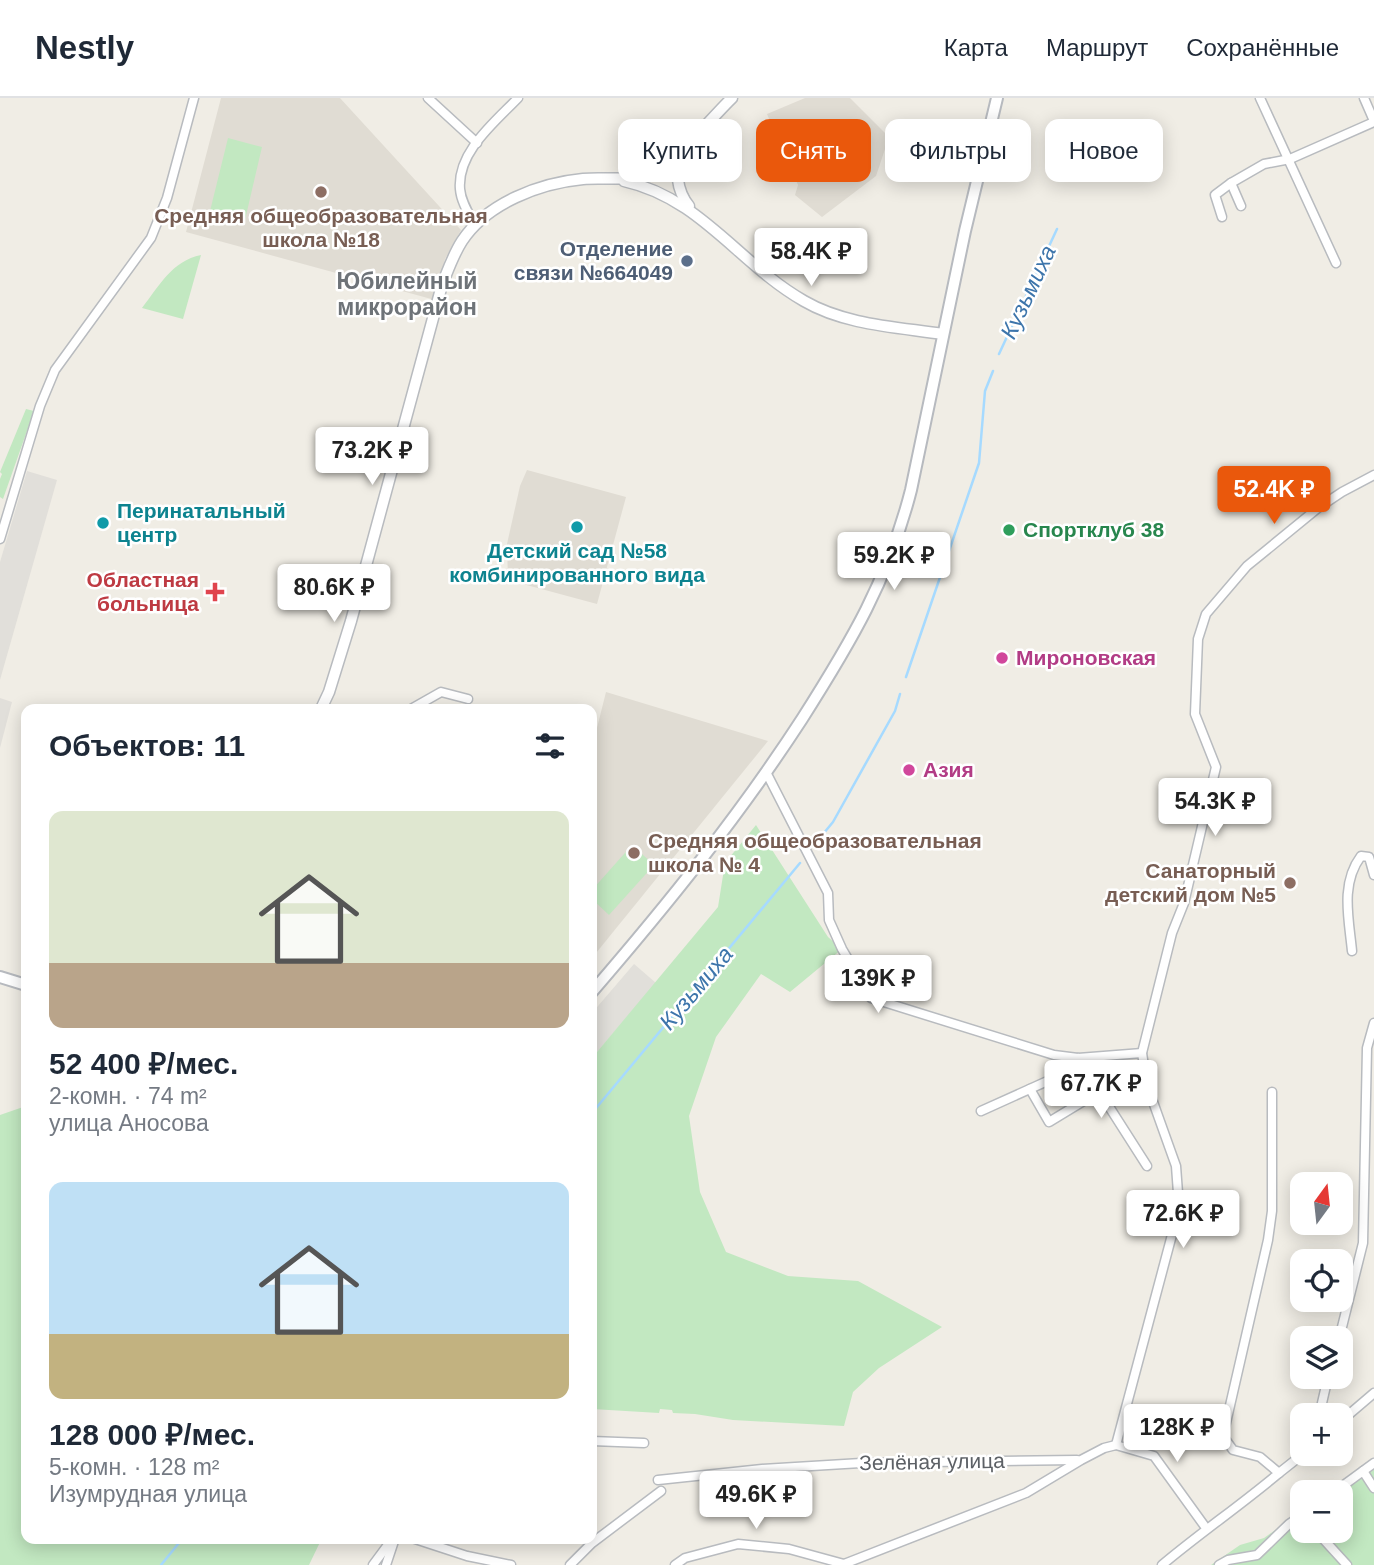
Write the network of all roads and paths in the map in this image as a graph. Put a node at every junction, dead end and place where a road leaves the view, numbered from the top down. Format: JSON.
{"nodes":[{"id":1,"x":194,"y":98,"type":"edge"},
{"id":2,"x":428,"y":98,"type":"edge"},
{"id":3,"x":732,"y":98,"type":"edge"},
{"id":4,"x":997,"y":98,"type":"edge"},
{"id":5,"x":1260,"y":98,"type":"edge"},
{"id":6,"x":1364,"y":98,"type":"edge"},
{"id":7,"x":516,"y":99,"type":"edge"},
{"id":8,"x":712,"y":119,"type":"edge"},
{"id":9,"x":1374,"y":121,"type":"edge"},
{"id":10,"x":477,"y":143,"type":"junction"},
{"id":11,"x":1290,"y":159,"type":"junction"},
{"id":12,"x":616,"y":179,"type":"joint"},
{"id":13,"x":679,"y":182,"type":"edge"},
{"id":14,"x":1231,"y":183,"type":"junction"},
{"id":15,"x":1241,"y":206,"type":"dead end"},
{"id":16,"x":693,"y":212,"type":"junction"},
{"id":17,"x":1222,"y":217,"type":"dead end"},
{"id":18,"x":475,"y":225,"type":"junction"},
{"id":19,"x":1336,"y":263,"type":"dead end"},
{"id":20,"x":943,"y":334,"type":"junction"},
{"id":21,"x":1374,"y":475,"type":"edge"},
{"id":22,"x":0,"y":539,"type":"edge"},
{"id":23,"x":468,"y":699,"type":"dead end"},
{"id":24,"x":323,"y":704,"type":"edge"},
{"id":25,"x":420,"y":704,"type":"edge"},
{"id":26,"x":766,"y":772,"type":"junction"},
{"id":27,"x":1374,"y":875,"type":"edge"},
{"id":28,"x":1352,"y":951,"type":"dead end"},
{"id":29,"x":0,"y":977,"type":"edge"},
{"id":30,"x":21,"y":983,"type":"edge"},
{"id":31,"x":597,"y":986,"type":"edge"},
{"id":32,"x":1374,"y":1023,"type":"edge"},
{"id":33,"x":1142,"y":1053,"type":"junction"},
{"id":34,"x":1081,"y":1062,"type":"junction"},
{"id":35,"x":1030,"y":1089,"type":"junction"},
{"id":36,"x":1100,"y":1091,"type":"junction"},
{"id":37,"x":1272,"y":1092,"type":"dead end"},
{"id":38,"x":981,"y":1111,"type":"dead end"},
{"id":39,"x":1147,"y":1166,"type":"dead end"},
{"id":40,"x":1342,"y":1326,"type":"edge"},
{"id":41,"x":1374,"y":1393,"type":"edge"},
{"id":42,"x":1353,"y":1411,"type":"edge"},
{"id":43,"x":597,"y":1441,"type":"edge"},
{"id":44,"x":644,"y":1443,"type":"dead end"},
{"id":45,"x":1116,"y":1445,"type":"junction"},
{"id":46,"x":1081,"y":1460,"type":"junction"},
{"id":47,"x":1290,"y":1464,"type":"edge"},
{"id":48,"x":1374,"y":1464,"type":"edge"},
{"id":49,"x":1363,"y":1471,"type":"junction"},
{"id":50,"x":1279,"y":1473,"type":"junction"},
{"id":51,"x":658,"y":1480,"type":"dead end"},
{"id":52,"x":1351,"y":1480,"type":"edge"},
{"id":53,"x":1374,"y":1488,"type":"edge"},
{"id":54,"x":662,"y":1491,"type":"dead end"},
{"id":55,"x":1290,"y":1526,"type":"edge"},
{"id":56,"x":1206,"y":1528,"type":"junction"},
{"id":57,"x":597,"y":1539,"type":"edge"},
{"id":58,"x":1327,"y":1543,"type":"edge"},
{"id":59,"x":389,"y":1544,"type":"edge"},
{"id":60,"x":392,"y":1544,"type":"edge"},
{"id":61,"x":430,"y":1544,"type":"edge"},
{"id":62,"x":591,"y":1544,"type":"edge"},
{"id":63,"x":1240,"y":1557,"type":"junction"},
{"id":64,"x":844,"y":1564,"type":"edge"},
{"id":65,"x":373,"y":1565,"type":"edge"},
{"id":66,"x":386,"y":1565,"type":"edge"},
{"id":67,"x":511,"y":1565,"type":"edge"},
{"id":68,"x":569,"y":1565,"type":"edge"},
{"id":69,"x":675,"y":1565,"type":"edge"},
{"id":70,"x":1162,"y":1565,"type":"edge"},
{"id":71,"x":1219,"y":1565,"type":"edge"},
{"id":72,"x":1247,"y":1565,"type":"edge"},
{"id":73,"x":1347,"y":1565,"type":"edge"}],
"edges":[{"from":1,"to":22,"type":"street"},
{"from":2,"to":10,"type":"street"},
{"from":3,"to":8,"type":"street"},
{"from":4,"to":20,"type":"main road"},
{"from":5,"to":11,"type":"street"},
{"from":6,"to":9,"type":"street"},
{"from":7,"to":10,"type":"street"},
{"from":9,"to":11,"type":"street"},
{"from":10,"to":18,"type":"street"},
{"from":11,"to":14,"type":"street"},
{"from":11,"to":19,"type":"street"},
{"from":12,"to":16,"type":"street"},
{"from":12,"to":18,"type":"street"},
{"from":13,"to":16,"type":"street"},
{"from":14,"to":15,"type":"street"},
{"from":14,"to":17,"type":"street"},
{"from":16,"to":20,"type":"street"},
{"from":18,"to":24,"type":"street"},
{"from":20,"to":26,"type":"main road"},
{"from":21,"to":33,"type":"street"},
{"from":23,"to":25,"type":"street"},
{"from":26,"to":31,"type":"main road"},
{"from":26,"to":34,"type":"street"},
{"from":27,"to":28,"type":"street"},
{"from":29,"to":30,"type":"main road"},
{"from":32,"to":40,"type":"street"},
{"from":33,"to":34,"type":"street"},
{"from":33,"to":45,"type":"street"},
{"from":34,"to":35,"type":"street"},
{"from":34,"to":36,"type":"street"},
{"from":35,"to":36,"type":"street"},
{"from":35,"to":38,"type":"street"},
{"from":36,"to":39,"type":"street"},
{"from":37,"to":50,"type":"street"},
{"from":41,"to":42,"type":"street"},
{"from":43,"to":44,"type":"street"},
{"from":45,"to":46,"type":"street"},
{"from":45,"to":56,"type":"street"},
{"from":46,"to":51,"type":"street","name":"Зелёная улица"},
{"from":46,"to":64,"type":"street"},
{"from":47,"to":50,"type":"street"},
{"from":48,"to":49,"type":"street"},
{"from":49,"to":52,"type":"street"},
{"from":49,"to":53,"type":"street"},
{"from":50,"to":56,"type":"street"},
{"from":54,"to":57,"type":"street"},
{"from":55,"to":63,"type":"street"},
{"from":56,"to":70,"type":"street"},
{"from":58,"to":73,"type":"street"},
{"from":59,"to":65,"type":"street"},
{"from":60,"to":66,"type":"street"},
{"from":61,"to":67,"type":"street"},
{"from":62,"to":68,"type":"street"},
{"from":63,"to":71,"type":"street"},
{"from":63,"to":72,"type":"street"},
{"from":64,"to":69,"type":"street"}]}
